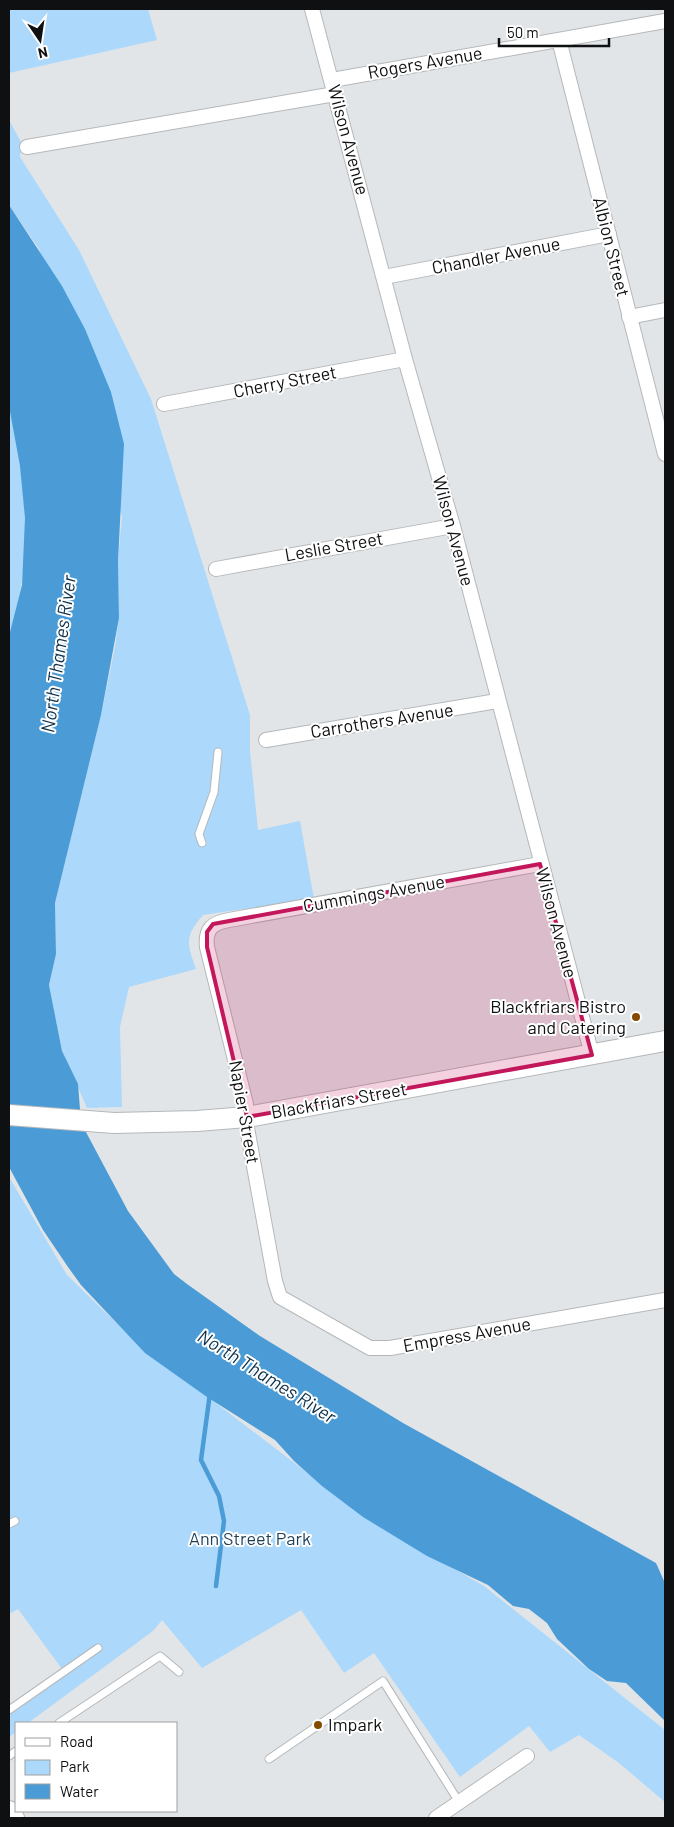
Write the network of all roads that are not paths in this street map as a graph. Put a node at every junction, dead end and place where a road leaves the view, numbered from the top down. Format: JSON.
{"nodes":[{"id":1,"x":312,"y":9,"type":"edge"},
{"id":2,"x":665,"y":21,"type":"edge"},
{"id":3,"x":559,"y":40,"type":"junction"},
{"id":4,"x":332,"y":80,"type":"junction"},
{"id":5,"x":335,"y":94,"type":"junction"},
{"id":6,"x":27,"y":147,"type":"dead end"},
{"id":7,"x":609,"y":234,"type":"junction"},
{"id":8,"x":384,"y":277,"type":"junction"},
{"id":9,"x":665,"y":310,"type":"edge"},
{"id":10,"x":629,"y":317,"type":"junction"},
{"id":11,"x":405,"y":359,"type":"junction"},
{"id":12,"x":164,"y":404,"type":"dead end"},
{"id":13,"x":665,"y":454,"type":"edge"},
{"id":14,"x":452,"y":526,"type":"junction"},
{"id":15,"x":216,"y":569,"type":"dead end"},
{"id":16,"x":497,"y":701,"type":"junction"},
{"id":17,"x":266,"y":740,"type":"dead end"},
{"id":18,"x":218,"y":752,"type":"dead end"},
{"id":19,"x":202,"y":842,"type":"dead end"},
{"id":20,"x":540,"y":864,"type":"junction"},
{"id":21,"x":210,"y":928,"type":"joint"},
{"id":22,"x":665,"y":1041,"type":"edge"},
{"id":23,"x":592,"y":1055,"type":"junction"},
{"id":24,"x":9,"y":1115,"type":"edge"},
{"id":25,"x":247,"y":1117,"type":"junction"},
{"id":26,"x":280,"y":1297,"type":"joint"},
{"id":27,"x":665,"y":1300,"type":"edge"},
{"id":28,"x":98,"y":1648,"type":"dead end"},
{"id":29,"x":179,"y":1672,"type":"dead end"},
{"id":30,"x":9,"y":1710,"type":"edge"},
{"id":31,"x":61,"y":1722,"type":"edge"},
{"id":32,"x":527,"y":1756,"type":"dead end"},
{"id":33,"x":269,"y":1759,"type":"dead end"},
{"id":34,"x":459,"y":1802,"type":"junction"},
{"id":35,"x":9,"y":1811,"type":"edge"},
{"id":36,"x":14,"y":1818,"type":"edge"},
{"id":37,"x":436,"y":1818,"type":"edge"}],
"edges":[{"from":1,"to":4,"type":"street","name":"Wilson Avenue"},
{"from":2,"to":3,"type":"street","name":"Rogers Avenue"},
{"from":3,"to":4,"type":"street","name":"Rogers Avenue"},
{"from":3,"to":7,"type":"street","name":"Albion Street"},
{"from":4,"to":5,"type":"street","name":"Wilson Avenue"},
{"from":5,"to":6,"type":"street"},
{"from":5,"to":8,"type":"street","name":"Wilson Avenue"},
{"from":7,"to":8,"type":"street","name":"Chandler Avenue"},
{"from":7,"to":10,"type":"street","name":"Albion Street"},
{"from":8,"to":11,"type":"street","name":"Wilson Avenue"},
{"from":9,"to":10,"type":"street"},
{"from":10,"to":13,"type":"street","name":"Albion Street"},
{"from":11,"to":12,"type":"street","name":"Cherry Street"},
{"from":11,"to":14,"type":"street","name":"Wilson Avenue"},
{"from":14,"to":15,"type":"street","name":"Leslie Street"},
{"from":14,"to":16,"type":"street","name":"Wilson Avenue"},
{"from":16,"to":17,"type":"street","name":"Carrothers Avenue"},
{"from":16,"to":20,"type":"street","name":"Wilson Avenue"},
{"from":18,"to":19,"type":"lane"},
{"from":20,"to":21,"type":"street","name":"Cummings Avenue"},
{"from":20,"to":23,"type":"street","name":"Wilson Avenue"},
{"from":21,"to":25,"type":"street","name":"Napier Street"},
{"from":22,"to":23,"type":"street","name":"Blackfriars Street"},
{"from":23,"to":25,"type":"street","name":"Blackfriars Street"},
{"from":24,"to":25,"type":"street","name":"Blackfriars Street"},
{"from":25,"to":26,"type":"street","name":"Napier Street"},
{"from":26,"to":27,"type":"street","name":"Empress Avenue"},
{"from":28,"to":30,"type":"lane"},
{"from":29,"to":31,"type":"lane"},
{"from":32,"to":34,"type":"street"},
{"from":33,"to":34,"type":"lane"},
{"from":34,"to":37,"type":"street"},
{"from":35,"to":36,"type":"street"}]}
